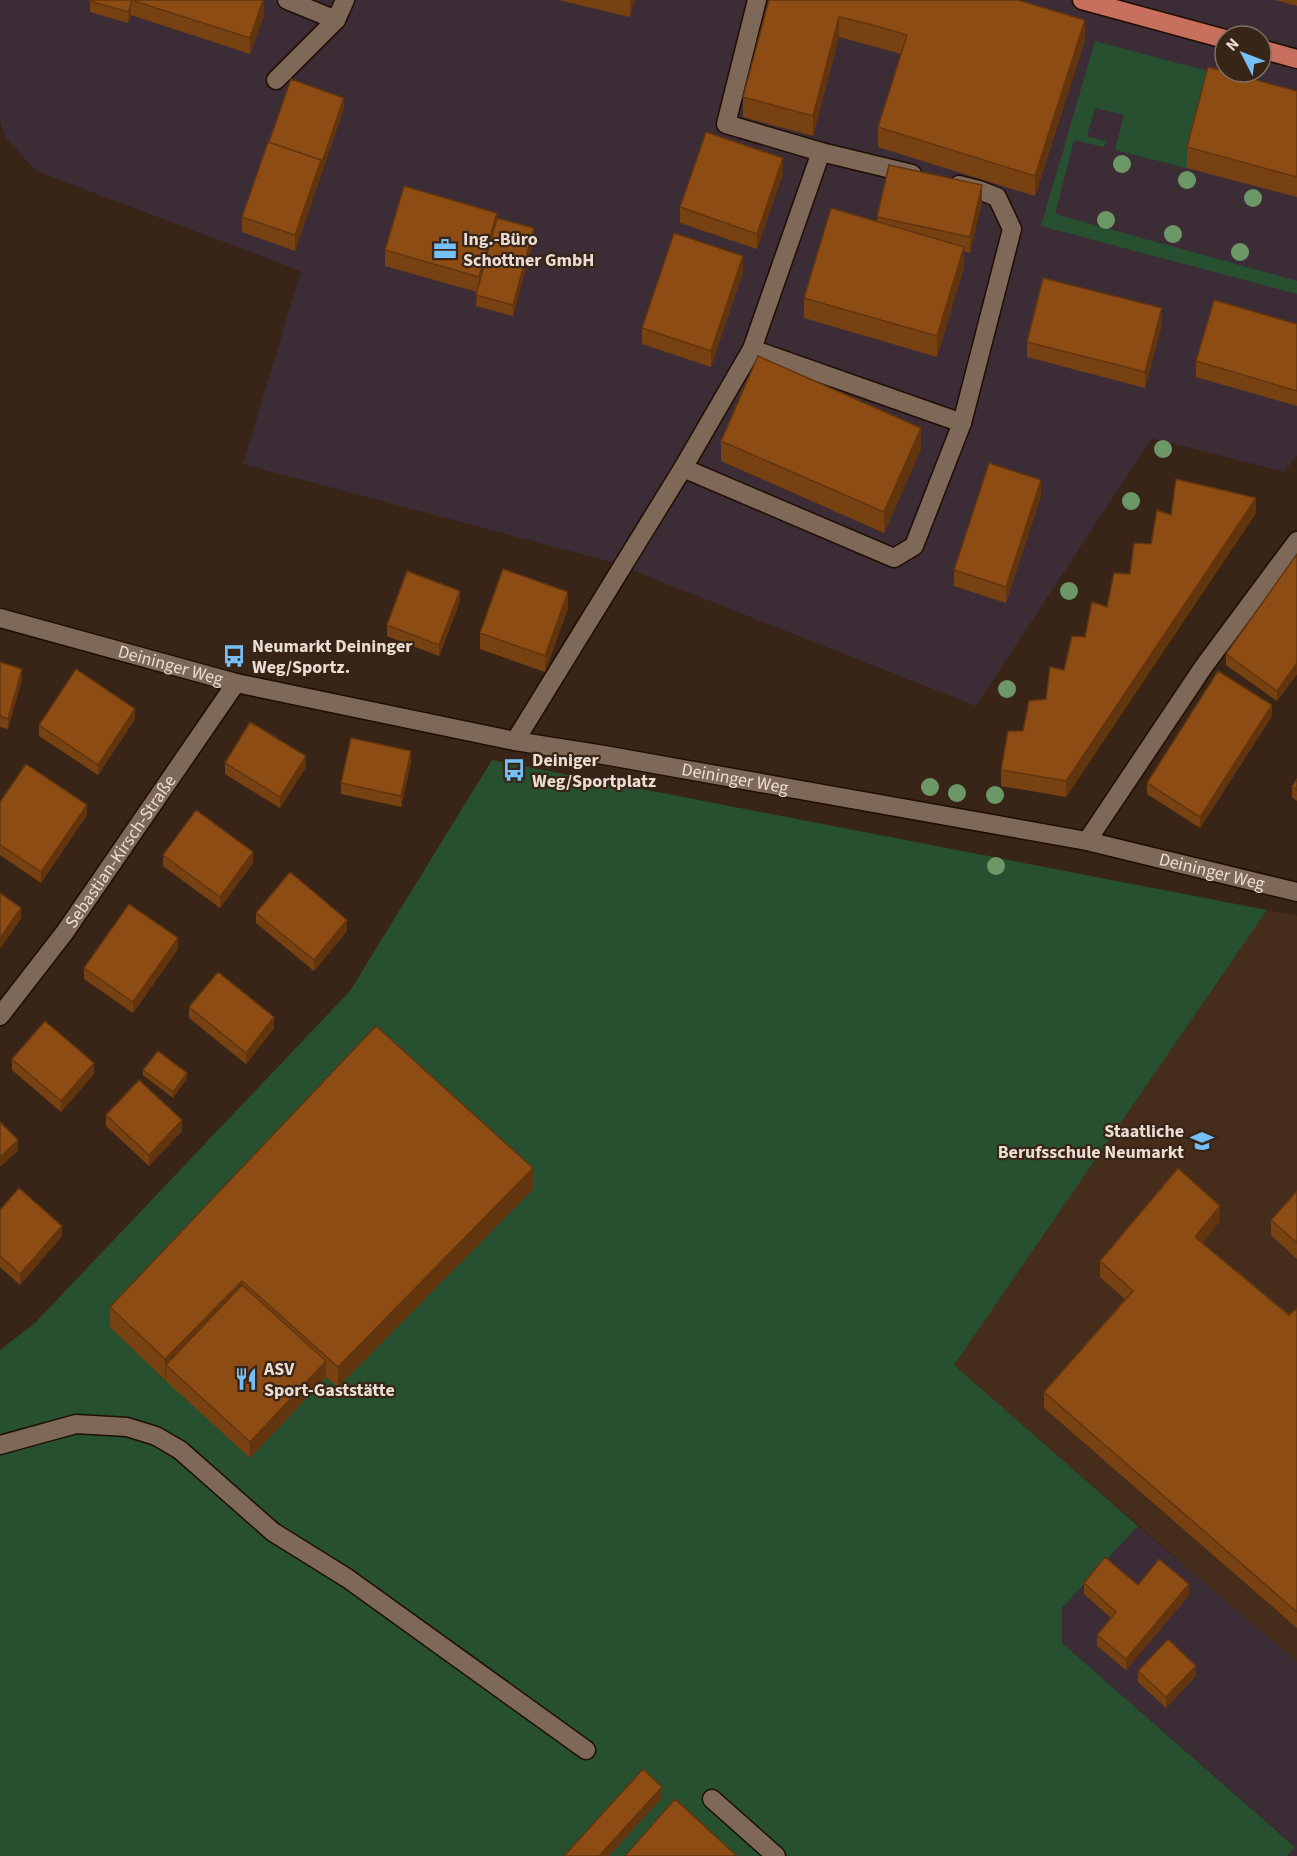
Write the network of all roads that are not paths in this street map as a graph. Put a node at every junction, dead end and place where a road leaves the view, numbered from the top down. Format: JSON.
{"nodes":[{"id":1,"x":287,"y":0,"type":"edge"},
{"id":2,"x":345,"y":0,"type":"edge"},
{"id":3,"x":757,"y":0,"type":"edge"},
{"id":4,"x":1083,"y":0,"type":"edge"},
{"id":5,"x":336,"y":20,"type":"junction"},
{"id":6,"x":1213,"y":36,"type":"edge"},
{"id":7,"x":1273,"y":52,"type":"edge"},
{"id":8,"x":1297,"y":59,"type":"edge"},
{"id":9,"x":276,"y":80,"type":"dead end"},
{"id":10,"x":821,"y":152,"type":"junction"},
{"id":11,"x":752,"y":349,"type":"junction"},
{"id":12,"x":962,"y":423,"type":"junction"},
{"id":13,"x":683,"y":468,"type":"junction"},
{"id":14,"x":1297,"y":541,"type":"edge"},
{"id":15,"x":0,"y":618,"type":"edge"},
{"id":16,"x":236,"y":683,"type":"junction"},
{"id":17,"x":515,"y":741,"type":"junction"},
{"id":18,"x":1087,"y":841,"type":"junction"},
{"id":19,"x":1297,"y":892,"type":"edge"},
{"id":20,"x":0,"y":1016,"type":"edge"},
{"id":21,"x":0,"y":1445,"type":"edge"},
{"id":22,"x":586,"y":1750,"type":"dead end"},
{"id":23,"x":712,"y":1799,"type":"dead end"},
{"id":24,"x":776,"y":1856,"type":"edge"}],
"edges":[{"from":1,"to":5,"type":"street"},
{"from":2,"to":5,"type":"street"},
{"from":3,"to":10,"type":"street"},
{"from":4,"to":6,"type":"main road"},
{"from":5,"to":9,"type":"street"},
{"from":7,"to":8,"type":"main road"},
{"from":10,"to":11,"type":"street"},
{"from":10,"to":12,"type":"street"},
{"from":11,"to":12,"type":"street"},
{"from":11,"to":13,"type":"street"},
{"from":12,"to":13,"type":"street"},
{"from":13,"to":17,"type":"street"},
{"from":14,"to":18,"type":"street"},
{"from":15,"to":16,"type":"street","name":"Deininger Weg"},
{"from":16,"to":17,"type":"street","name":"Deininger Weg"},
{"from":16,"to":20,"type":"street","name":"Sebastian-Kirsch-Straße"},
{"from":17,"to":18,"type":"street","name":"Deininger Weg"},
{"from":18,"to":19,"type":"street","name":"Deininger Weg"},
{"from":21,"to":22,"type":"street"},
{"from":23,"to":24,"type":"street"}]}
